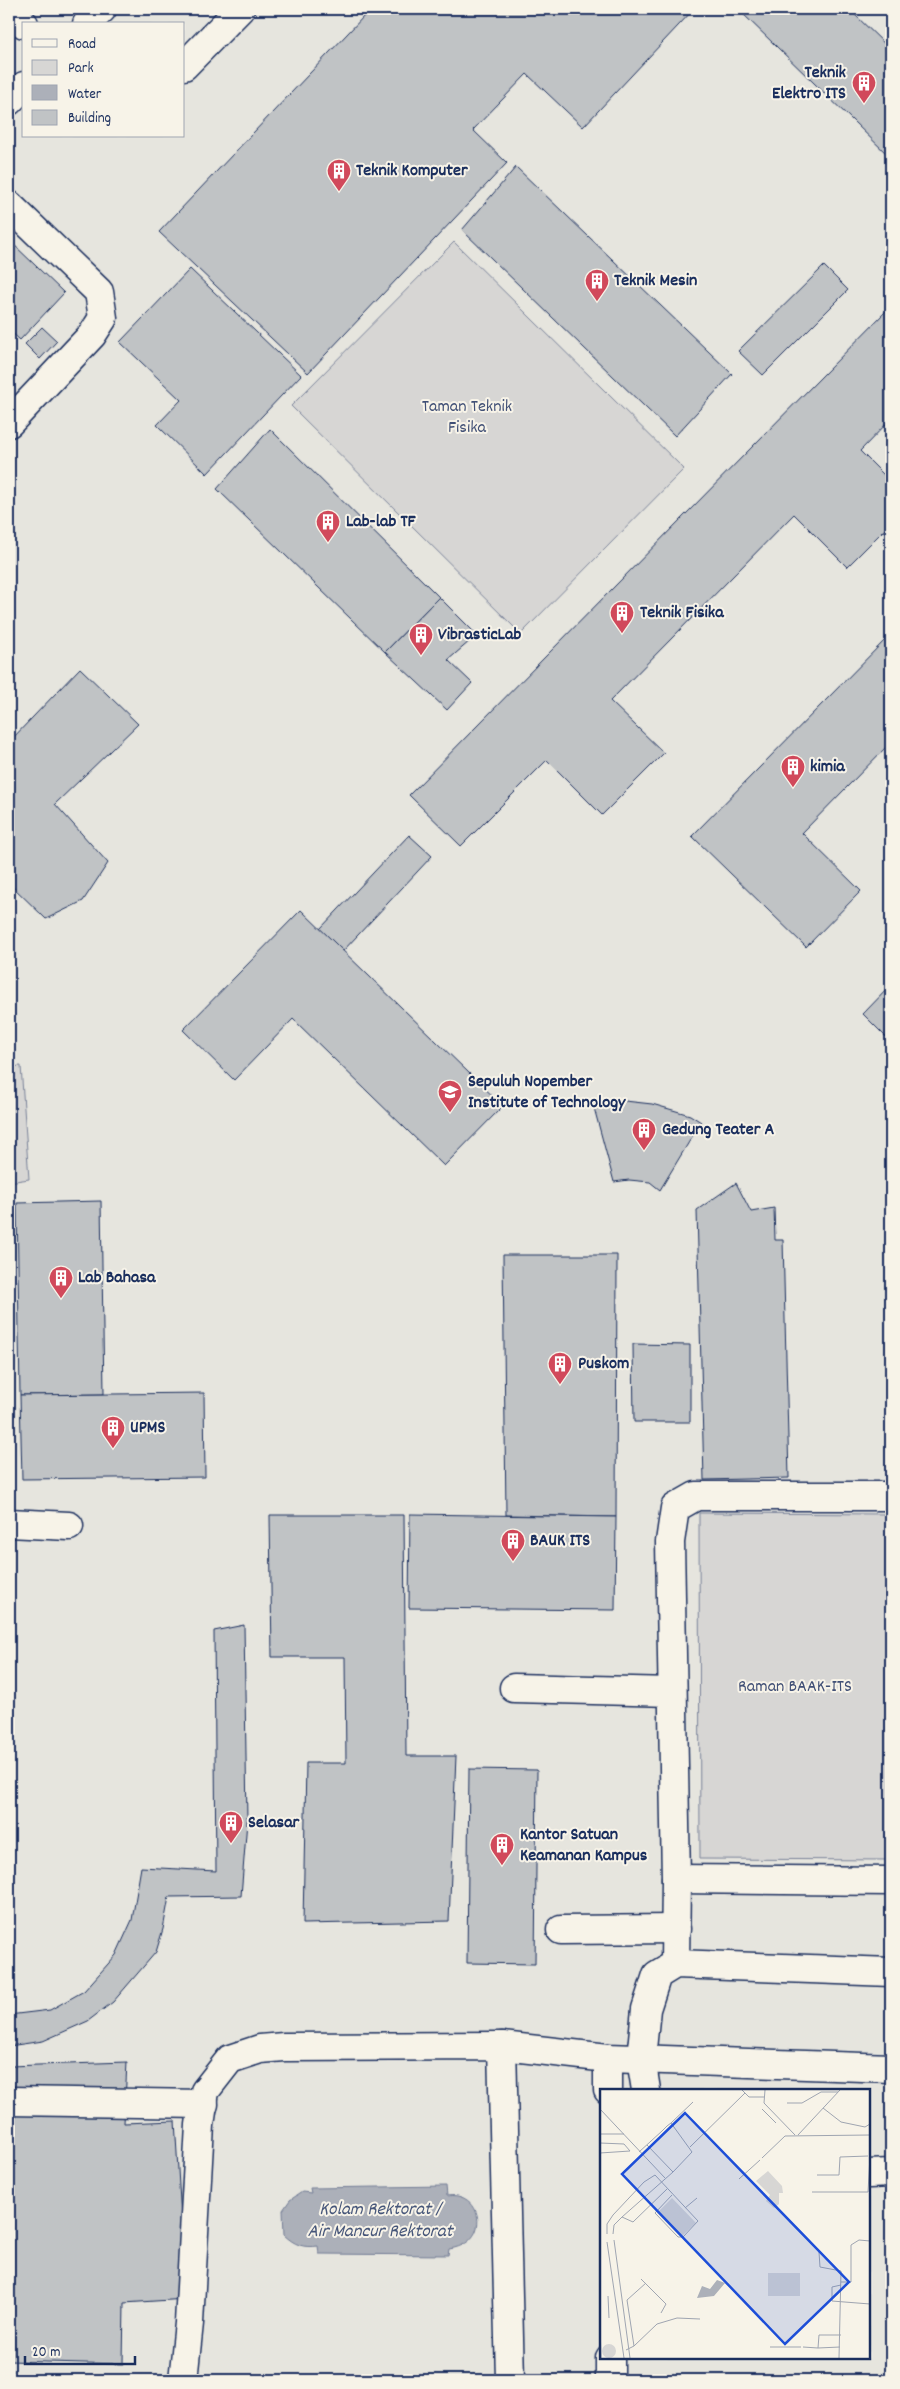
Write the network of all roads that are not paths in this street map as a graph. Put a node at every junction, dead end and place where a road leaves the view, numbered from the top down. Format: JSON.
{"nodes":[{"id":1,"x":10,"y":9,"type":"edge"},
{"id":2,"x":102,"y":9,"type":"edge"},
{"id":3,"x":240,"y":9,"type":"edge"},
{"id":4,"x":22,"y":22,"type":"edge"},
{"id":5,"x":89,"y":22,"type":"edge"},
{"id":6,"x":185,"y":65,"type":"edge"},
{"id":7,"x":22,"y":88,"type":"edge"},
{"id":8,"x":9,"y":101,"type":"edge"},
{"id":9,"x":9,"y":205,"type":"edge"},
{"id":10,"x":9,"y":423,"type":"edge"},
{"id":11,"x":891,"y":1496,"type":"edge"},
{"id":12,"x":9,"y":1523,"type":"edge"},
{"id":13,"x":69,"y":1526,"type":"dead end"},
{"id":14,"x":514,"y":1688,"type":"dead end"},
{"id":15,"x":672,"y":1692,"type":"junction"},
{"id":16,"x":676,"y":1879,"type":"junction"},
{"id":17,"x":891,"y":1881,"type":"edge"},
{"id":18,"x":676,"y":1929,"type":"junction"},
{"id":19,"x":561,"y":1930,"type":"dead end"},
{"id":20,"x":675,"y":1964,"type":"junction"},
{"id":21,"x":891,"y":1972,"type":"edge"},
{"id":22,"x":502,"y":2046,"type":"junction"},
{"id":23,"x":608,"y":2058,"type":"junction"},
{"id":24,"x":641,"y":2059,"type":"junction"},
{"id":25,"x":891,"y":2068,"type":"edge"},
{"id":26,"x":608,"y":2089,"type":"edge"},
{"id":27,"x":646,"y":2089,"type":"edge"},
{"id":28,"x":9,"y":2101,"type":"edge"},
{"id":29,"x":204,"y":2104,"type":"junction"},
{"id":30,"x":891,"y":2173,"type":"edge"},
{"id":31,"x":870,"y":2174,"type":"edge"},
{"id":32,"x":610,"y":2359,"type":"edge"},
{"id":33,"x":183,"y":2380,"type":"edge"},
{"id":34,"x":510,"y":2380,"type":"edge"},
{"id":35,"x":610,"y":2380,"type":"edge"}],
"edges":[{"from":1,"to":4,"type":"street"},
{"from":2,"to":5,"type":"street"},
{"from":3,"to":6,"type":"street"},
{"from":7,"to":8,"type":"street"},
{"from":9,"to":10,"type":"street"},
{"from":11,"to":15,"type":"street"},
{"from":12,"to":13,"type":"street"},
{"from":14,"to":15,"type":"street"},
{"from":15,"to":16,"type":"street"},
{"from":16,"to":17,"type":"street"},
{"from":16,"to":18,"type":"street"},
{"from":18,"to":19,"type":"street"},
{"from":18,"to":20,"type":"street"},
{"from":20,"to":21,"type":"street"},
{"from":20,"to":24,"type":"street"},
{"from":22,"to":23,"type":"street"},
{"from":22,"to":29,"type":"street"},
{"from":22,"to":34,"type":"street"},
{"from":23,"to":24,"type":"street"},
{"from":23,"to":26,"type":"street"},
{"from":24,"to":25,"type":"street"},
{"from":24,"to":27,"type":"street"},
{"from":28,"to":29,"type":"street"},
{"from":29,"to":33,"type":"street"},
{"from":30,"to":31,"type":"street"},
{"from":32,"to":35,"type":"street"}]}
